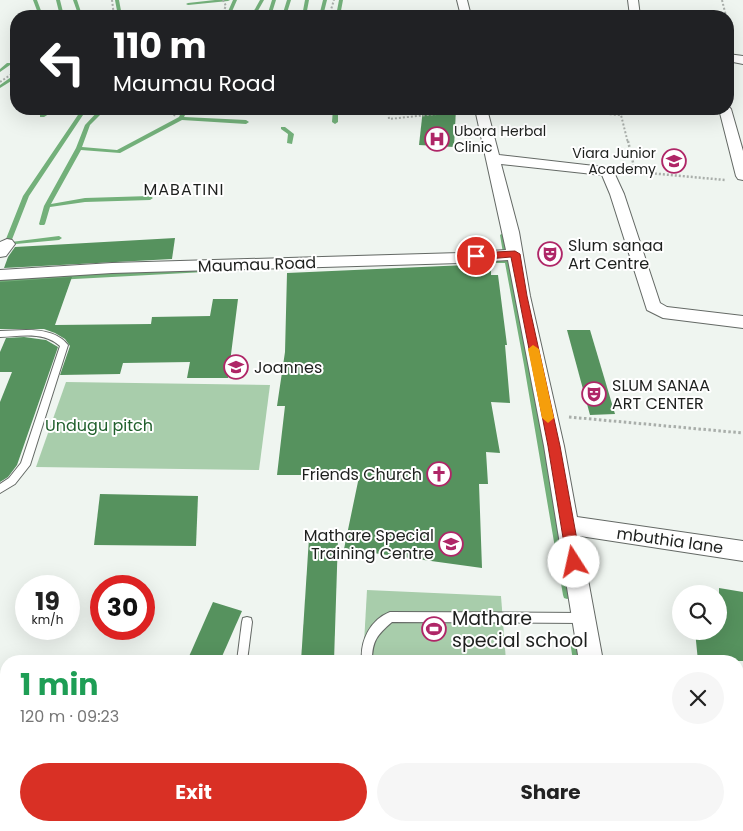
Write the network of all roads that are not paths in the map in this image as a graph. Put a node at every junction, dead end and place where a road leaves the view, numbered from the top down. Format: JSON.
{"nodes":[{"id":1,"x":482,"y":115,"type":"edge"},
{"id":2,"x":726,"y":115,"type":"edge"},
{"id":3,"x":492,"y":160,"type":"junction"},
{"id":4,"x":605,"y":170,"type":"joint"},
{"id":5,"x":738,"y":179,"type":"edge"},
{"id":6,"x":515,"y":254,"type":"junction"},
{"id":7,"x":0,"y":275,"type":"edge"},
{"id":8,"x":653,"y":306,"type":"joint"},
{"id":9,"x":743,"y":322,"type":"edge"},
{"id":10,"x":0,"y":334,"type":"edge"},
{"id":11,"x":0,"y":489,"type":"edge"},
{"id":12,"x":568,"y":525,"type":"junction"},
{"id":13,"x":743,"y":551,"type":"edge"},
{"id":14,"x":584,"y":618,"type":"junction"},
{"id":15,"x":247,"y":622,"type":"dead end"},
{"id":16,"x":243,"y":655,"type":"edge"},
{"id":17,"x":366,"y":655,"type":"edge"},
{"id":18,"x":590,"y":655,"type":"edge"}],
"edges":[{"from":1,"to":3,"type":"street"},
{"from":2,"to":5,"type":"street"},
{"from":3,"to":4,"type":"street"},
{"from":3,"to":6,"type":"street"},
{"from":4,"to":8,"type":"street"},
{"from":6,"to":7,"type":"street","name":"Maumau Road"},
{"from":6,"to":12,"type":"street"},
{"from":8,"to":9,"type":"street"},
{"from":10,"to":11,"type":"lane"},
{"from":12,"to":13,"type":"street","name":"mbuthia lane"},
{"from":12,"to":14,"type":"street"},
{"from":14,"to":17,"type":"lane"},
{"from":14,"to":18,"type":"street"},
{"from":15,"to":16,"type":"lane"}]}
